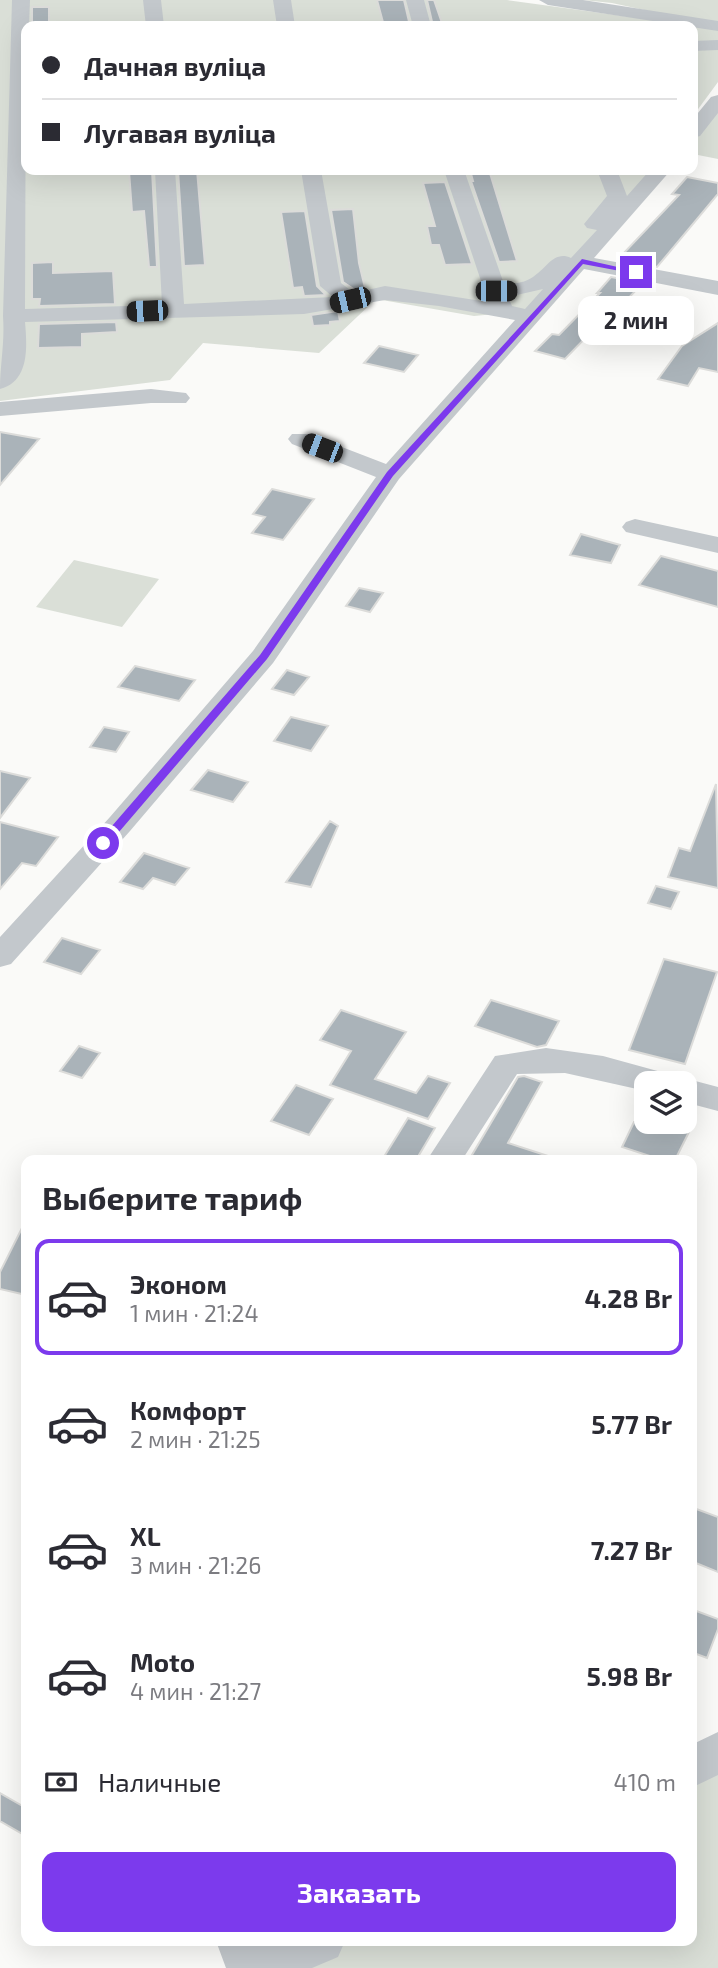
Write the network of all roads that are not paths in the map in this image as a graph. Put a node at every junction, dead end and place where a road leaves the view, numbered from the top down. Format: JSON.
{"nodes":[{"id":1,"x":21,"y":0,"type":"edge"},
{"id":2,"x":152,"y":0,"type":"edge"},
{"id":3,"x":282,"y":0,"type":"edge"},
{"id":4,"x":415,"y":0,"type":"edge"},
{"id":5,"x":535,"y":0,"type":"edge"},
{"id":6,"x":546,"y":9,"type":"edge"},
{"id":7,"x":154,"y":21,"type":"edge"},
{"id":8,"x":285,"y":21,"type":"edge"},
{"id":9,"x":421,"y":21,"type":"edge"},
{"id":10,"x":667,"y":21,"type":"edge"},
{"id":11,"x":698,"y":24,"type":"edge"},
{"id":12,"x":718,"y":26,"type":"edge"},
{"id":13,"x":718,"y":45,"type":"edge"},
{"id":14,"x":698,"y":46,"type":"edge"},
{"id":15,"x":15,"y":70,"type":"edge"},
{"id":16,"x":718,"y":101,"type":"edge"},
{"id":17,"x":698,"y":126,"type":"edge"},
{"id":18,"x":165,"y":175,"type":"edge"},
{"id":19,"x":312,"y":175,"type":"edge"},
{"id":20,"x":456,"y":175,"type":"edge"},
{"id":21,"x":609,"y":175,"type":"edge"},
{"id":22,"x":657,"y":175,"type":"edge"},
{"id":23,"x":582,"y":261,"type":"junction"},
{"id":24,"x":718,"y":288,"type":"edge"},
{"id":25,"x":350,"y":300,"type":"junction"},
{"id":26,"x":499,"y":301,"type":"junction"},
{"id":27,"x":173,"y":310,"type":"junction"},
{"id":28,"x":14,"y":316,"type":"junction"},
{"id":29,"x":532,"y":317,"type":"junction"},
{"id":30,"x":0,"y":382,"type":"edge"},
{"id":31,"x":178,"y":398,"type":"dead end"},
{"id":32,"x":0,"y":409,"type":"edge"},
{"id":33,"x":300,"y":439,"type":"dead end"},
{"id":34,"x":390,"y":474,"type":"junction"},
{"id":35,"x":635,"y":527,"type":"dead end"},
{"id":36,"x":718,"y":545,"type":"edge"},
{"id":37,"x":0,"y":956,"type":"edge"},
{"id":38,"x":634,"y":1076,"type":"edge"},
{"id":39,"x":697,"y":1093,"type":"edge"},
{"id":40,"x":718,"y":1099,"type":"edge"},
{"id":41,"x":447,"y":1155,"type":"edge"},
{"id":42,"x":718,"y":1752,"type":"edge"},
{"id":43,"x":697,"y":1764,"type":"edge"},
{"id":44,"x":241,"y":1946,"type":"edge"},
{"id":45,"x":310,"y":1946,"type":"edge"},
{"id":46,"x":249,"y":1968,"type":"edge"},
{"id":47,"x":258,"y":1968,"type":"edge"}],
"edges":[{"from":1,"to":15,"type":"street"},
{"from":2,"to":7,"type":"street"},
{"from":3,"to":8,"type":"street"},
{"from":4,"to":9,"type":"street"},
{"from":5,"to":6,"type":"street"},
{"from":6,"to":10,"type":"street"},
{"from":11,"to":12,"type":"street"},
{"from":13,"to":14,"type":"street"},
{"from":15,"to":28,"type":"street"},
{"from":16,"to":17,"type":"street"},
{"from":18,"to":27,"type":"street"},
{"from":19,"to":25,"type":"street"},
{"from":20,"to":26,"type":"street"},
{"from":21,"to":26,"type":"street"},
{"from":22,"to":23,"type":"street"},
{"from":23,"to":24,"type":"street"},
{"from":23,"to":29,"type":"street"},
{"from":25,"to":26,"type":"street"},
{"from":25,"to":27,"type":"street"},
{"from":26,"to":29,"type":"street"},
{"from":27,"to":28,"type":"street"},
{"from":28,"to":30,"type":"street"},
{"from":29,"to":34,"type":"street"},
{"from":31,"to":32,"type":"street"},
{"from":33,"to":34,"type":"street"},
{"from":34,"to":37,"type":"street"},
{"from":35,"to":36,"type":"street"},
{"from":38,"to":41,"type":"street"},
{"from":39,"to":40,"type":"street"},
{"from":42,"to":43,"type":"street"},
{"from":44,"to":46,"type":"street"},
{"from":45,"to":47,"type":"street"}]}
